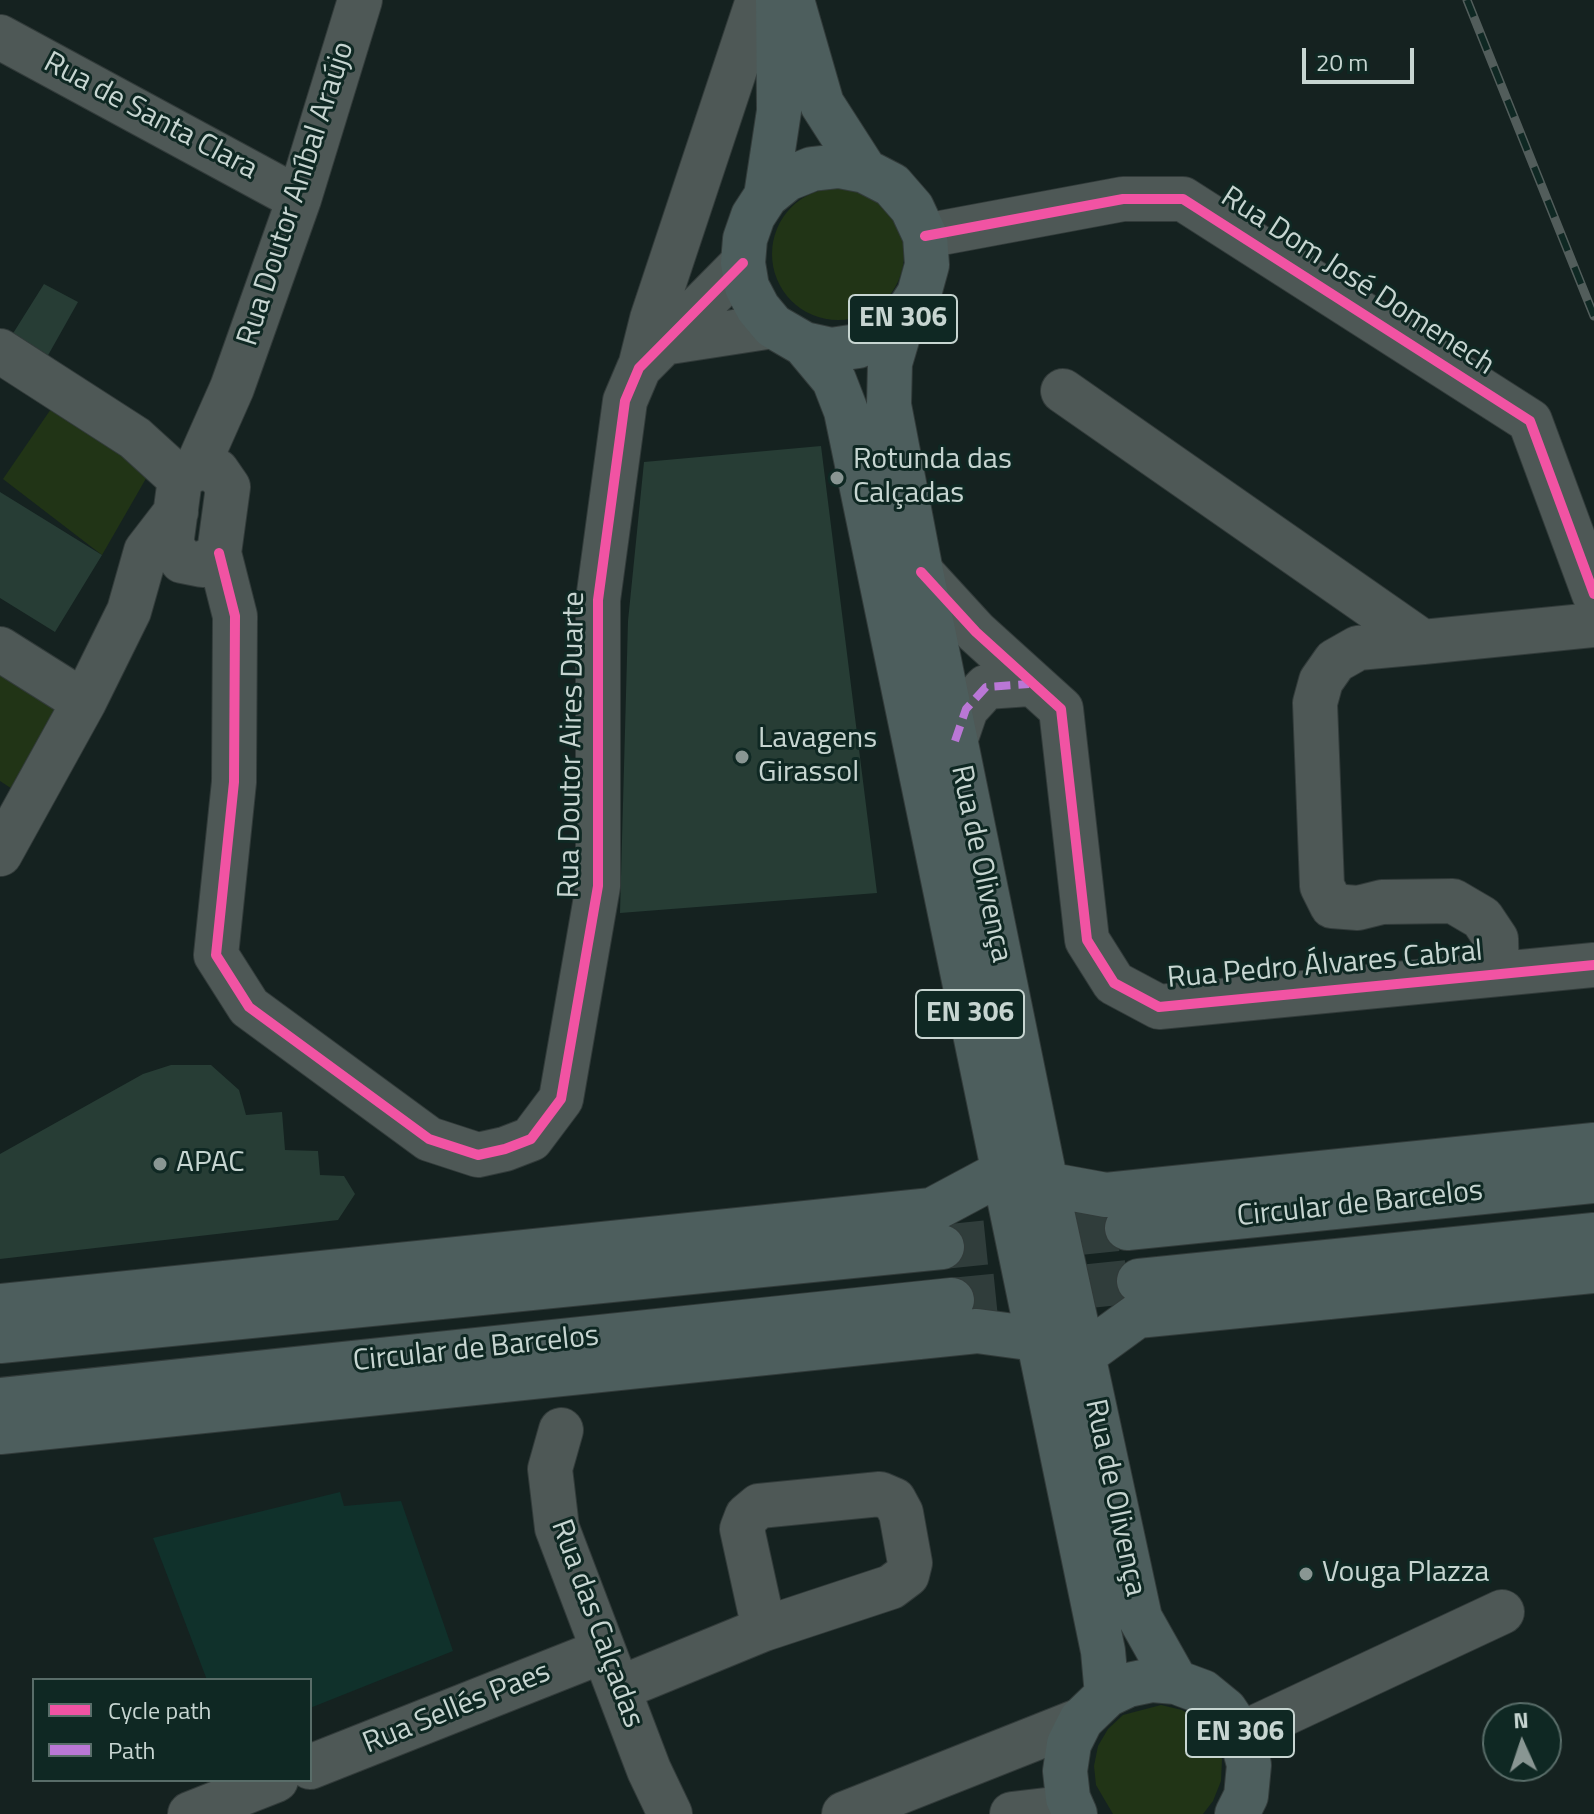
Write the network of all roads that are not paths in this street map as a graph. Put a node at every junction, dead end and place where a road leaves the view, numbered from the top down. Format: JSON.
{"nodes":[{"id":1,"x":360,"y":0,"type":"edge"},
{"id":2,"x":758,"y":0,"type":"edge"},
{"id":3,"x":778,"y":0,"type":"edge"},
{"id":4,"x":792,"y":0,"type":"edge"},
{"id":5,"x":0,"y":37,"type":"edge"},
{"id":6,"x":865,"y":171,"type":"junction"},
{"id":7,"x":766,"y":196,"type":"junction"},
{"id":8,"x":299,"y":199,"type":"junction"},
{"id":9,"x":925,"y":236,"type":"junction"},
{"id":10,"x":743,"y":263,"type":"junction"},
{"id":11,"x":903,"y":319,"type":"junction"},
{"id":12,"x":789,"y":335,"type":"junction"},
{"id":13,"x":0,"y":351,"type":"edge"},
{"id":14,"x":651,"y":355,"type":"junction"},
{"id":15,"x":1063,"y":391,"type":"dead end"},
{"id":16,"x":192,"y":482,"type":"junction"},
{"id":17,"x":201,"y":557,"type":"junction"},
{"id":18,"x":921,"y":572,"type":"junction"},
{"id":19,"x":1594,"y":594,"type":"edge"},
{"id":20,"x":129,"y":611,"type":"junction"},
{"id":21,"x":1594,"y":625,"type":"edge"},
{"id":22,"x":1423,"y":642,"type":"junction"},
{"id":23,"x":0,"y":649,"type":"edge"},
{"id":24,"x":1029,"y":684,"type":"junction"},
{"id":25,"x":84,"y":702,"type":"junction"},
{"id":26,"x":955,"y":741,"type":"junction"},
{"id":27,"x":3,"y":841,"type":"edge"},
{"id":28,"x":1594,"y":965,"type":"edge"},
{"id":29,"x":1497,"y":974,"type":"junction"},
{"id":30,"x":1594,"y":1145,"type":"edge"},
{"id":31,"x":1003,"y":1172,"type":"junction"},
{"id":32,"x":1594,"y":1181,"type":"edge"},
{"id":33,"x":1046,"y":1184,"type":"junction"},
{"id":34,"x":1127,"y":1228,"type":"tunnel mouth"},
{"id":35,"x":1594,"y":1235,"type":"edge"},
{"id":36,"x":942,"y":1247,"type":"tunnel mouth"},
{"id":37,"x":1594,"y":1271,"type":"edge"},
{"id":38,"x":1139,"y":1281,"type":"tunnel mouth"},
{"id":39,"x":952,"y":1300,"type":"tunnel mouth"},
{"id":40,"x":0,"y":1306,"type":"edge"},
{"id":41,"x":1036,"y":1339,"type":"junction"},
{"id":42,"x":0,"y":1341,"type":"edge"},
{"id":43,"x":1082,"y":1356,"type":"junction"},
{"id":44,"x":0,"y":1400,"type":"edge"},
{"id":45,"x":561,"y":1430,"type":"dead end"},
{"id":46,"x":0,"y":1432,"type":"edge"},
{"id":47,"x":1502,"y":1612,"type":"dead end"},
{"id":48,"x":764,"y":1629,"type":"dead end"},
{"id":49,"x":612,"y":1669,"type":"junction"},
{"id":50,"x":1176,"y":1682,"type":"junction"},
{"id":51,"x":1094,"y":1707,"type":"junction"},
{"id":52,"x":1241,"y":1734,"type":"junction"},
{"id":53,"x":312,"y":1766,"type":"edge"},
{"id":54,"x":649,"y":1770,"type":"junction"},
{"id":55,"x":271,"y":1782,"type":"edge"},
{"id":56,"x":190,"y":1814,"type":"edge"},
{"id":57,"x":640,"y":1814,"type":"edge"},
{"id":58,"x":670,"y":1814,"type":"edge"},
{"id":59,"x":844,"y":1814,"type":"edge"},
{"id":60,"x":1012,"y":1814,"type":"edge"},
{"id":61,"x":1074,"y":1814,"type":"edge"},
{"id":62,"x":1237,"y":1814,"type":"edge"}],
"edges":[{"from":1,"to":8,"type":"street","name":"Rua Doutor Aníbal Araújo"},
{"from":2,"to":14,"type":"street"},
{"from":3,"to":7,"type":"main road","number":"EN 306"},
{"from":4,"to":6,"type":"main road","number":"EN 306"},
{"from":5,"to":8,"type":"street","name":"Rua de Santa Clara"},
{"from":6,"to":7,"type":"main road","number":"EN 306"},
{"from":6,"to":9,"type":"main road","number":"EN 306"},
{"from":7,"to":10,"type":"main road","number":"EN 306"},
{"from":8,"to":16,"type":"street","name":"Rua Doutor Aníbal Araújo"},
{"from":9,"to":11,"type":"main road","number":"EN 306"},
{"from":9,"to":19,"type":"street","name":"Rua Dom José Domenech"},
{"from":10,"to":12,"type":"main road","number":"EN 306"},
{"from":10,"to":14,"type":"street","name":"Rua Doutor Aires Duarte"},
{"from":11,"to":12,"type":"main road","number":"EN 306"},
{"from":11,"to":18,"type":"main road","name":"Rua de Olivença","number":"EN 306"},
{"from":12,"to":14,"type":"street"},
{"from":12,"to":31,"type":"main road","name":"Rua de Olivença","number":"EN 306"},
{"from":13,"to":16,"type":"street"},
{"from":14,"to":17,"type":"street","name":"Rua Doutor Aires Duarte"},
{"from":15,"to":22,"type":"street"},
{"from":16,"to":17,"type":"street","name":"Rua Doutor Aníbal Araújo"},
{"from":16,"to":17,"type":"street","name":"Rua Doutor Aníbal Araújo"},
{"from":16,"to":20,"type":"street","name":"Rua Doutor Aníbal Araújo"},
{"from":17,"to":20,"type":"street","name":"Rua Doutor Aníbal Araújo"},
{"from":18,"to":24,"type":"street","name":"Rua Pedro Álvares Cabral"},
{"from":18,"to":26,"type":"main road","name":"Rua de Olivença","number":"EN 306"},
{"from":20,"to":25,"type":"street","name":"Rua Doutor Aníbal Araújo"},
{"from":21,"to":22,"type":"street"},
{"from":22,"to":29,"type":"street"},
{"from":23,"to":25,"type":"street"},
{"from":24,"to":26,"type":"street"},
{"from":24,"to":29,"type":"street","name":"Rua Pedro Álvares Cabral"},
{"from":25,"to":27,"type":"street","name":"Rua Doutor Aníbal Araújo"},
{"from":26,"to":33,"type":"main road","name":"Rua de Olivença","number":"EN 306"},
{"from":28,"to":29,"type":"street","name":"Rua Pedro Álvares Cabral"},
{"from":30,"to":33,"type":"main road"},
{"from":31,"to":40,"type":"main road"},
{"from":31,"to":41,"type":"main road","name":"Rua de Olivença","number":"EN 306"},
{"from":32,"to":34,"type":"main road","name":"Circular de Barcelos"},
{"from":33,"to":43,"type":"main road","name":"Rua de Olivença","number":"EN 306"},
{"from":35,"to":38,"type":"main road","name":"Circular de Barcelos"},
{"from":36,"to":42,"type":"main road","name":"Circular de Barcelos"},
{"from":37,"to":43,"type":"main road"},
{"from":39,"to":44,"type":"main road","name":"Circular de Barcelos"},
{"from":41,"to":46,"type":"main road"},
{"from":41,"to":51,"type":"main road","name":"Rua de Olivença","number":"EN 306"},
{"from":43,"to":50,"type":"main road","name":"Rua de Olivença","number":"EN 306"},
{"from":45,"to":49,"type":"street","name":"Rua das Calçadas"},
{"from":47,"to":52,"type":"street"},
{"from":48,"to":49,"type":"street","name":"Rua Sellés Paes"},
{"from":49,"to":53,"type":"street","name":"Rua Sellés Paes"},
{"from":49,"to":54,"type":"street","name":"Rua das Calçadas"},
{"from":50,"to":51,"type":"main road","number":"EN 306"},
{"from":50,"to":52,"type":"main road","number":"EN 306"},
{"from":51,"to":59,"type":"street"},
{"from":51,"to":61,"type":"main road","number":"EN 306"},
{"from":52,"to":62,"type":"main road","number":"EN 306"},
{"from":54,"to":57,"type":"street"},
{"from":54,"to":58,"type":"street","name":"Rua das Calçadas"},
{"from":55,"to":56,"type":"street"},
{"from":60,"to":61,"type":"street"}]}
